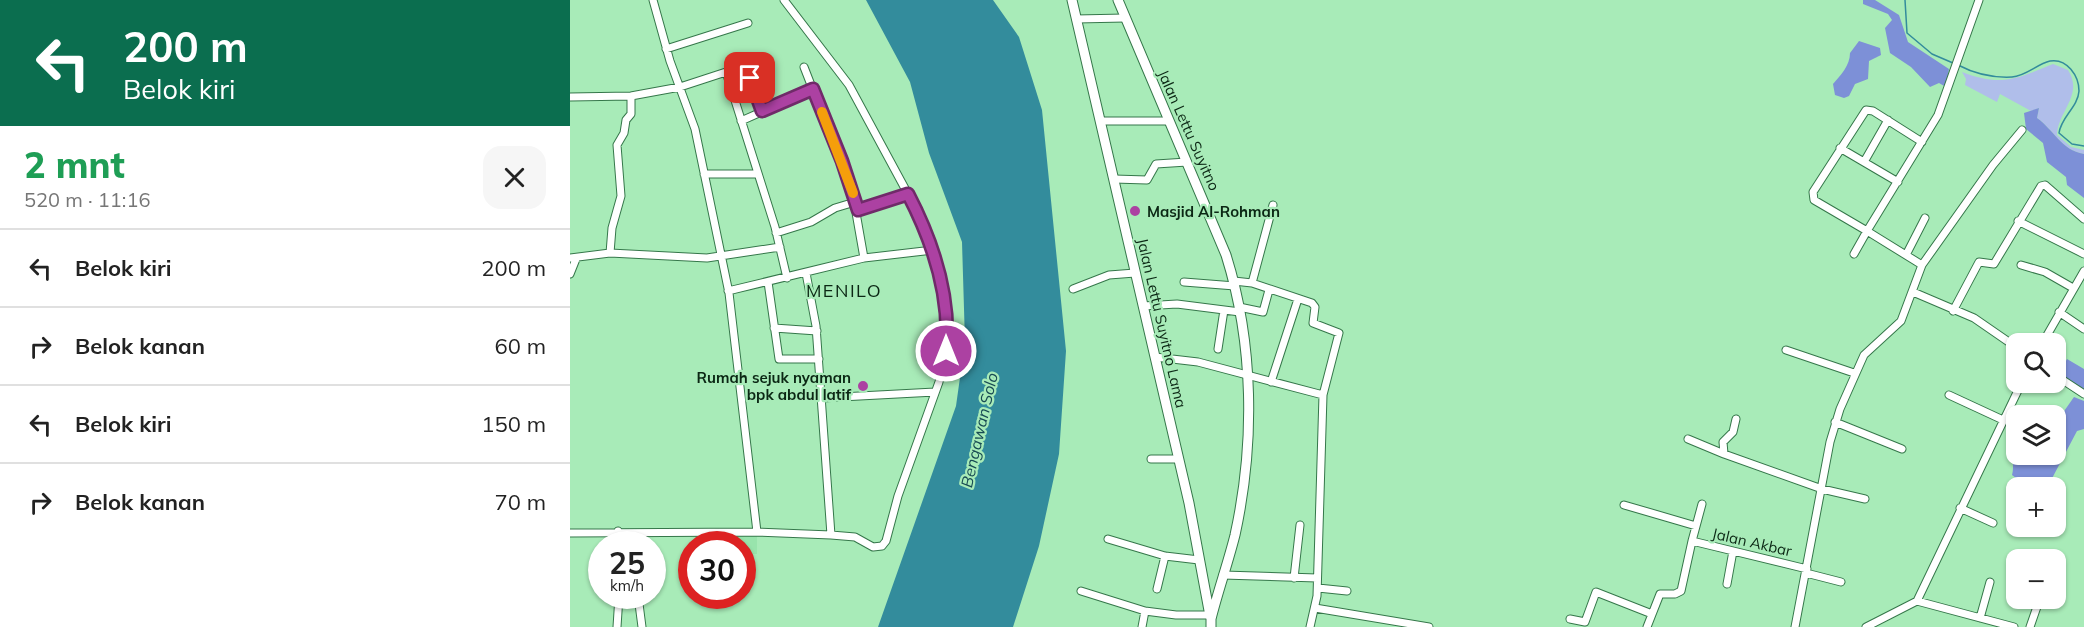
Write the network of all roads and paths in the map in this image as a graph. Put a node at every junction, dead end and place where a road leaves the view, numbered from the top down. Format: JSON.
{"nodes":[{"id":1,"x":653,"y":0,"type":"edge"},
{"id":2,"x":784,"y":0,"type":"edge"},
{"id":3,"x":1072,"y":0,"type":"edge"},
{"id":4,"x":1118,"y":0,"type":"edge"},
{"id":5,"x":1978,"y":0,"type":"edge"},
{"id":6,"x":1125,"y":18,"type":"junction"},
{"id":7,"x":1076,"y":19,"type":"junction"},
{"id":8,"x":748,"y":23,"type":"dead end"},
{"id":9,"x":666,"y":49,"type":"junction"},
{"id":10,"x":804,"y":68,"type":"dead end"},
{"id":11,"x":726,"y":72,"type":"junction"},
{"id":12,"x":680,"y":87,"type":"junction"},
{"id":13,"x":813,"y":89,"type":"junction"},
{"id":14,"x":631,"y":96,"type":"junction"},
{"id":15,"x":570,"y":97,"type":"edge"},
{"id":16,"x":762,"y":111,"type":"junction"},
{"id":17,"x":1888,"y":120,"type":"junction"},
{"id":18,"x":741,"y":121,"type":"junction"},
{"id":19,"x":1168,"y":121,"type":"junction"},
{"id":20,"x":1100,"y":122,"type":"junction"},
{"id":21,"x":2022,"y":130,"type":"dead end"},
{"id":22,"x":1922,"y":142,"type":"junction"},
{"id":23,"x":1840,"y":148,"type":"junction"},
{"id":24,"x":1187,"y":162,"type":"junction"},
{"id":25,"x":1864,"y":162,"type":"junction"},
{"id":26,"x":704,"y":174,"type":"junction"},
{"id":27,"x":758,"y":174,"type":"junction"},
{"id":28,"x":1114,"y":179,"type":"junction"},
{"id":29,"x":1898,"y":182,"type":"junction"},
{"id":30,"x":908,"y":194,"type":"junction"},
{"id":31,"x":855,"y":202,"type":"junction"},
{"id":32,"x":1273,"y":205,"type":"dead end"},
{"id":33,"x":858,"y":210,"type":"junction"},
{"id":34,"x":1925,"y":218,"type":"dead end"},
{"id":35,"x":2084,"y":219,"type":"edge"},
{"id":36,"x":2018,"y":221,"type":"junction"},
{"id":37,"x":1867,"y":231,"type":"junction"},
{"id":38,"x":776,"y":233,"type":"junction"},
{"id":39,"x":780,"y":247,"type":"junction"},
{"id":40,"x":933,"y":250,"type":"junction"},
{"id":41,"x":610,"y":253,"type":"junction"},
{"id":42,"x":1854,"y":254,"type":"dead end"},
{"id":43,"x":2084,"y":254,"type":"edge"},
{"id":44,"x":1906,"y":255,"type":"junction"},
{"id":45,"x":721,"y":256,"type":"junction"},
{"id":46,"x":573,"y":258,"type":"edge"},
{"id":47,"x":864,"y":258,"type":"junction"},
{"id":48,"x":2021,"y":264,"type":"dead end"},
{"id":49,"x":1922,"y":265,"type":"junction"},
{"id":50,"x":2084,"y":271,"type":"edge"},
{"id":51,"x":806,"y":273,"type":"junction"},
{"id":52,"x":1136,"y":273,"type":"junction"},
{"id":53,"x":570,"y":274,"type":"edge"},
{"id":54,"x":788,"y":278,"type":"junction"},
{"id":55,"x":768,"y":282,"type":"junction"},
{"id":56,"x":1184,"y":282,"type":"dead end"},
{"id":57,"x":1234,"y":283,"type":"junction"},
{"id":58,"x":1252,"y":283,"type":"junction"},
{"id":59,"x":2075,"y":285,"type":"junction"},
{"id":60,"x":2084,"y":287,"type":"edge"},
{"id":61,"x":1073,"y":289,"type":"dead end"},
{"id":62,"x":1269,"y":290,"type":"junction"},
{"id":63,"x":728,"y":291,"type":"junction"},
{"id":64,"x":1913,"y":292,"type":"junction"},
{"id":65,"x":1298,"y":299,"type":"junction"},
{"id":66,"x":1143,"y":306,"type":"junction"},
{"id":67,"x":1240,"y":309,"type":"junction"},
{"id":68,"x":1224,"y":310,"type":"junction"},
{"id":69,"x":1953,"y":311,"type":"junction"},
{"id":70,"x":2060,"y":312,"type":"junction"},
{"id":71,"x":774,"y":328,"type":"junction"},
{"id":72,"x":2084,"y":329,"type":"edge"},
{"id":73,"x":817,"y":331,"type":"junction"},
{"id":74,"x":2048,"y":333,"type":"edge"},
{"id":75,"x":2006,"y":340,"type":"edge"},
{"id":76,"x":1218,"y":349,"type":"dead end"},
{"id":77,"x":1786,"y":350,"type":"dead end"},
{"id":78,"x":1155,"y":357,"type":"junction"},
{"id":79,"x":819,"y":359,"type":"junction"},
{"id":80,"x":1854,"y":373,"type":"junction"},
{"id":81,"x":1247,"y":374,"type":"junction"},
{"id":82,"x":1271,"y":382,"type":"junction"},
{"id":83,"x":2066,"y":382,"type":"edge"},
{"id":84,"x":935,"y":392,"type":"junction"},
{"id":85,"x":2016,"y":393,"type":"edge"},
{"id":86,"x":2084,"y":394,"type":"edge"},
{"id":87,"x":1323,"y":395,"type":"junction"},
{"id":88,"x":1949,"y":396,"type":"dead end"},
{"id":89,"x":822,"y":398,"type":"junction"},
{"id":90,"x":1736,"y":419,"type":"dead end"},
{"id":91,"x":2003,"y":420,"type":"junction"},
{"id":92,"x":1835,"y":422,"type":"junction"},
{"id":93,"x":1688,"y":439,"type":"dead end"},
{"id":94,"x":1902,"y":449,"type":"dead end"},
{"id":95,"x":1724,"y":454,"type":"junction"},
{"id":96,"x":1151,"y":459,"type":"dead end"},
{"id":97,"x":1178,"y":459,"type":"junction"},
{"id":98,"x":1822,"y":489,"type":"junction"},
{"id":99,"x":1865,"y":499,"type":"dead end"},
{"id":100,"x":1702,"y":504,"type":"dead end"},
{"id":101,"x":1624,"y":505,"type":"dead end"},
{"id":102,"x":1960,"y":507,"type":"junction"},
{"id":103,"x":1993,"y":523,"type":"dead end"},
{"id":104,"x":1300,"y":525,"type":"dead end"},
{"id":105,"x":1696,"y":526,"type":"junction"},
{"id":106,"x":666,"y":531,"type":"edge"},
{"id":107,"x":588,"y":532,"type":"edge"},
{"id":108,"x":757,"y":532,"type":"junction"},
{"id":109,"x":570,"y":533,"type":"edge"},
{"id":110,"x":831,"y":535,"type":"junction"},
{"id":111,"x":1108,"y":539,"type":"dead end"},
{"id":112,"x":1692,"y":541,"type":"junction"},
{"id":113,"x":1733,"y":551,"type":"junction"},
{"id":114,"x":1166,"y":556,"type":"junction"},
{"id":115,"x":1199,"y":560,"type":"junction"},
{"id":116,"x":1806,"y":571,"type":"junction"},
{"id":117,"x":1223,"y":575,"type":"junction"},
{"id":118,"x":1294,"y":578,"type":"junction"},
{"id":119,"x":1317,"y":578,"type":"junction"},
{"id":120,"x":1841,"y":582,"type":"dead end"},
{"id":121,"x":1990,"y":582,"type":"dead end"},
{"id":122,"x":1727,"y":584,"type":"dead end"},
{"id":123,"x":1318,"y":588,"type":"junction"},
{"id":124,"x":1157,"y":589,"type":"dead end"},
{"id":125,"x":1205,"y":590,"type":"junction"},
{"id":126,"x":1081,"y":591,"type":"dead end"},
{"id":127,"x":1347,"y":591,"type":"dead end"},
{"id":128,"x":1218,"y":592,"type":"junction"},
{"id":129,"x":1917,"y":601,"type":"junction"},
{"id":130,"x":1315,"y":608,"type":"junction"},
{"id":131,"x":618,"y":609,"type":"edge"},
{"id":132,"x":640,"y":609,"type":"edge"},
{"id":133,"x":2036,"y":609,"type":"edge"},
{"id":134,"x":1145,"y":611,"type":"junction"},
{"id":135,"x":1652,"y":614,"type":"junction"},
{"id":136,"x":1883,"y":617,"type":"junction"},
{"id":137,"x":1980,"y":618,"type":"junction"},
{"id":138,"x":1570,"y":619,"type":"dead end"},
{"id":139,"x":1210,"y":620,"type":"edge"},
{"id":140,"x":617,"y":627,"type":"edge"},
{"id":141,"x":642,"y":627,"type":"edge"},
{"id":142,"x":1142,"y":627,"type":"edge"},
{"id":143,"x":1310,"y":627,"type":"edge"},
{"id":144,"x":1429,"y":627,"type":"edge"},
{"id":145,"x":1647,"y":627,"type":"edge"},
{"id":146,"x":1795,"y":627,"type":"edge"},
{"id":147,"x":1866,"y":627,"type":"edge"},
{"id":148,"x":1881,"y":627,"type":"edge"},
{"id":149,"x":2014,"y":627,"type":"edge"},
{"id":150,"x":2030,"y":627,"type":"edge"}],
"edges":[{"from":1,"to":9,"type":"street"},
{"from":2,"to":30,"type":"street"},
{"from":3,"to":7,"type":"main road","name":"Jalan Lettu Suyitno Lama"},
{"from":4,"to":6,"type":"main road","name":"Jalan Lettu Suyitno"},
{"from":5,"to":22,"type":"street"},
{"from":6,"to":7,"type":"street"},
{"from":6,"to":19,"type":"main road","name":"Jalan Lettu Suyitno"},
{"from":7,"to":20,"type":"main road","name":"Jalan Lettu Suyitno Lama"},
{"from":8,"to":9,"type":"street"},
{"from":9,"to":12,"type":"street"},
{"from":10,"to":13,"type":"street"},
{"from":11,"to":12,"type":"street"},
{"from":11,"to":16,"type":"street"},
{"from":11,"to":18,"type":"street"},
{"from":12,"to":14,"type":"street"},
{"from":12,"to":26,"type":"street"},
{"from":13,"to":16,"type":"street"},
{"from":13,"to":31,"type":"street"},
{"from":14,"to":15,"type":"street"},
{"from":14,"to":41,"type":"street"},
{"from":16,"to":18,"type":"street"},
{"from":17,"to":22,"type":"street"},
{"from":17,"to":23,"type":"street"},
{"from":17,"to":25,"type":"street"},
{"from":18,"to":27,"type":"street"},
{"from":19,"to":20,"type":"street"},
{"from":19,"to":24,"type":"main road","name":"Jalan Lettu Suyitno"},
{"from":20,"to":28,"type":"main road","name":"Jalan Lettu Suyitno Lama"},
{"from":21,"to":49,"type":"street"},
{"from":22,"to":29,"type":"street"},
{"from":23,"to":25,"type":"street"},
{"from":23,"to":37,"type":"street"},
{"from":24,"to":28,"type":"street"},
{"from":24,"to":57,"type":"main road","name":"Jalan Lettu Suyitno"},
{"from":25,"to":29,"type":"street"},
{"from":26,"to":27,"type":"street"},
{"from":26,"to":45,"type":"street"},
{"from":27,"to":38,"type":"street"},
{"from":28,"to":52,"type":"main road","name":"Jalan Lettu Suyitno Lama"},
{"from":29,"to":37,"type":"street"},
{"from":30,"to":33,"type":"street"},
{"from":30,"to":40,"type":"street"},
{"from":31,"to":33,"type":"street"},
{"from":31,"to":38,"type":"street"},
{"from":32,"to":58,"type":"street"},
{"from":33,"to":47,"type":"street"},
{"from":34,"to":44,"type":"street"},
{"from":35,"to":36,"type":"street"},
{"from":36,"to":43,"type":"street"},
{"from":36,"to":69,"type":"street"},
{"from":37,"to":42,"type":"street"},
{"from":37,"to":44,"type":"street"},
{"from":38,"to":39,"type":"street"},
{"from":39,"to":45,"type":"street"},
{"from":39,"to":54,"type":"street"},
{"from":40,"to":47,"type":"street"},
{"from":40,"to":84,"type":"street"},
{"from":41,"to":45,"type":"street"},
{"from":41,"to":46,"type":"street"},
{"from":44,"to":49,"type":"street"},
{"from":45,"to":63,"type":"street"},
{"from":46,"to":53,"type":"street"},
{"from":47,"to":51,"type":"street"},
{"from":48,"to":59,"type":"street"},
{"from":49,"to":64,"type":"street"},
{"from":50,"to":59,"type":"street"},
{"from":51,"to":54,"type":"street"},
{"from":51,"to":73,"type":"street"},
{"from":52,"to":61,"type":"street"},
{"from":52,"to":66,"type":"main road","name":"Jalan Lettu Suyitno Lama"},
{"from":54,"to":55,"type":"street"},
{"from":55,"to":63,"type":"street"},
{"from":55,"to":71,"type":"street"},
{"from":56,"to":57,"type":"street"},
{"from":57,"to":58,"type":"street"},
{"from":57,"to":67,"type":"main road","name":"Jalan Lettu Suyitno"},
{"from":58,"to":62,"type":"street"},
{"from":59,"to":60,"type":"street"},
{"from":59,"to":70,"type":"street"},
{"from":62,"to":65,"type":"street"},
{"from":62,"to":67,"type":"street"},
{"from":63,"to":108,"type":"street"},
{"from":64,"to":69,"type":"street"},
{"from":64,"to":80,"type":"street"},
{"from":65,"to":82,"type":"street"},
{"from":65,"to":87,"type":"street"},
{"from":66,"to":68,"type":"street"},
{"from":66,"to":78,"type":"main road","name":"Jalan Lettu Suyitno Lama"},
{"from":67,"to":68,"type":"street"},
{"from":67,"to":81,"type":"main road","name":"Jalan Lettu Suyitno"},
{"from":68,"to":76,"type":"street"},
{"from":69,"to":75,"type":"street"},
{"from":70,"to":72,"type":"street"},
{"from":70,"to":74,"type":"street"},
{"from":71,"to":73,"type":"street"},
{"from":71,"to":79,"type":"street"},
{"from":73,"to":79,"type":"street"},
{"from":77,"to":80,"type":"street"},
{"from":78,"to":81,"type":"street"},
{"from":78,"to":97,"type":"main road","name":"Jalan Lettu Suyitno Lama"},
{"from":79,"to":89,"type":"street"},
{"from":80,"to":92,"type":"street"},
{"from":81,"to":82,"type":"street"},
{"from":81,"to":117,"type":"main road","name":"Jalan Lettu Suyitno"},
{"from":82,"to":87,"type":"street"},
{"from":83,"to":86,"type":"street"},
{"from":84,"to":89,"type":"street"},
{"from":84,"to":110,"type":"street"},
{"from":85,"to":91,"type":"street"},
{"from":87,"to":119,"type":"street"},
{"from":88,"to":91,"type":"street"},
{"from":89,"to":110,"type":"street"},
{"from":90,"to":95,"type":"street"},
{"from":91,"to":102,"type":"street"},
{"from":92,"to":94,"type":"street"},
{"from":92,"to":98,"type":"street"},
{"from":93,"to":95,"type":"street"},
{"from":95,"to":98,"type":"street"},
{"from":96,"to":97,"type":"street"},
{"from":97,"to":115,"type":"main road","name":"Jalan Lettu Suyitno Lama"},
{"from":98,"to":99,"type":"street"},
{"from":98,"to":116,"type":"street"},
{"from":100,"to":105,"type":"street"},
{"from":101,"to":105,"type":"street"},
{"from":102,"to":103,"type":"street"},
{"from":102,"to":129,"type":"street"},
{"from":104,"to":118,"type":"street"},
{"from":105,"to":112,"type":"street"},
{"from":106,"to":108,"type":"street"},
{"from":107,"to":109,"type":"street"},
{"from":108,"to":110,"type":"street"},
{"from":111,"to":114,"type":"street"},
{"from":112,"to":113,"type":"street","name":"Jalan Akbar"},
{"from":112,"to":135,"type":"street","name":"Jalan Akbar"},
{"from":113,"to":116,"type":"street","name":"Jalan Akbar"},
{"from":113,"to":122,"type":"street"},
{"from":114,"to":115,"type":"street"},
{"from":114,"to":124,"type":"street"},
{"from":115,"to":125,"type":"main road","name":"Jalan Lettu Suyitno Lama"},
{"from":116,"to":120,"type":"street","name":"Jalan Akbar"},
{"from":116,"to":146,"type":"street"},
{"from":117,"to":118,"type":"street"},
{"from":117,"to":128,"type":"main road","name":"Jalan Lettu Suyitno"},
{"from":118,"to":119,"type":"street"},
{"from":119,"to":123,"type":"street"},
{"from":121,"to":137,"type":"street"},
{"from":123,"to":127,"type":"street"},
{"from":123,"to":130,"type":"street"},
{"from":125,"to":128,"type":"main road"},
{"from":125,"to":139,"type":"main road","name":"Jalan Lettu Suyitno Lama"},
{"from":126,"to":134,"type":"street"},
{"from":128,"to":139,"type":"main road","name":"Jalan Lettu Suyitno"},
{"from":129,"to":136,"type":"street"},
{"from":129,"to":137,"type":"street"},
{"from":130,"to":143,"type":"street"},
{"from":130,"to":144,"type":"street"},
{"from":131,"to":140,"type":"street"},
{"from":132,"to":141,"type":"street"},
{"from":133,"to":150,"type":"street"},
{"from":134,"to":139,"type":"street"},
{"from":134,"to":142,"type":"street"},
{"from":135,"to":138,"type":"street"},
{"from":135,"to":145,"type":"street","name":"Jalan Akbar"},
{"from":136,"to":147,"type":"street"},
{"from":136,"to":148,"type":"street"},
{"from":137,"to":149,"type":"street"}]}
